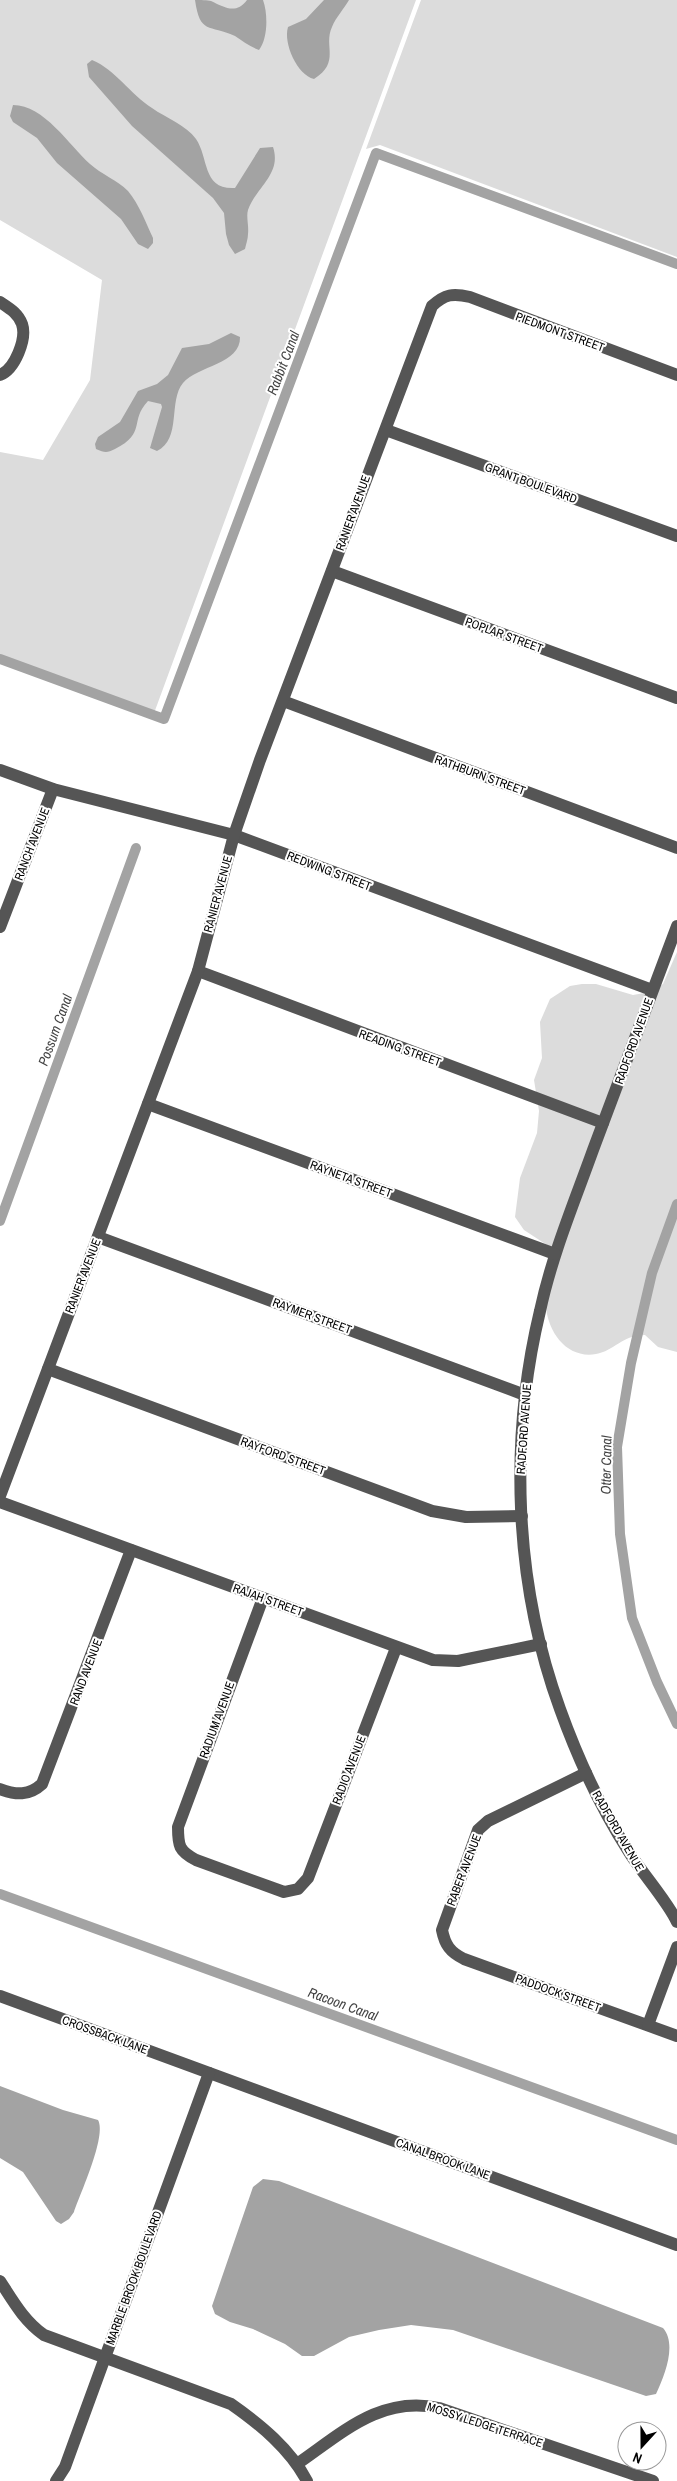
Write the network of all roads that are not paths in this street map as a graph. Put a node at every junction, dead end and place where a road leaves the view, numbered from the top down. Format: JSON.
{"nodes":[{"id":1,"x":442,"y":296,"type":"joint"},
{"id":2,"x":0,"y":302,"type":"edge"},
{"id":3,"x":0,"y":375,"type":"edge"},
{"id":4,"x":677,"y":375,"type":"edge"},
{"id":5,"x":386,"y":430,"type":"junction"},
{"id":6,"x":677,"y":536,"type":"edge"},
{"id":7,"x":332,"y":571,"type":"junction"},
{"id":8,"x":677,"y":698,"type":"edge"},
{"id":9,"x":283,"y":701,"type":"junction"},
{"id":10,"x":0,"y":770,"type":"edge"},
{"id":11,"x":52,"y":789,"type":"junction"},
{"id":12,"x":234,"y":835,"type":"junction"},
{"id":13,"x":677,"y":848,"type":"edge"},
{"id":14,"x":677,"y":926,"type":"edge"},
{"id":15,"x":0,"y":927,"type":"edge"},
{"id":16,"x":198,"y":971,"type":"junction"},
{"id":17,"x":652,"y":990,"type":"junction"},
{"id":18,"x":148,"y":1104,"type":"junction"},
{"id":19,"x":604,"y":1123,"type":"junction"},
{"id":20,"x":98,"y":1238,"type":"junction"},
{"id":21,"x":555,"y":1254,"type":"junction"},
{"id":22,"x":48,"y":1369,"type":"junction"},
{"id":23,"x":525,"y":1394,"type":"junction"},
{"id":24,"x":0,"y":1496,"type":"edge"},
{"id":25,"x":0,"y":1502,"type":"edge"},
{"id":26,"x":522,"y":1516,"type":"junction"},
{"id":27,"x":131,"y":1550,"type":"junction"},
{"id":28,"x":263,"y":1598,"type":"junction"},
{"id":29,"x":541,"y":1644,"type":"junction"},
{"id":30,"x":396,"y":1648,"type":"junction"},
{"id":31,"x":586,"y":1773,"type":"junction"},
{"id":32,"x":0,"y":1789,"type":"edge"},
{"id":33,"x":298,"y":1889,"type":"joint"},
{"id":34,"x":677,"y":1922,"type":"edge"},
{"id":35,"x":444,"y":1941,"type":"joint"},
{"id":36,"x":677,"y":1947,"type":"edge"},
{"id":37,"x":0,"y":1996,"type":"edge"},
{"id":38,"x":648,"y":2025,"type":"junction"},
{"id":39,"x":677,"y":2036,"type":"edge"},
{"id":40,"x":209,"y":2073,"type":"junction"},
{"id":41,"x":677,"y":2245,"type":"edge"},
{"id":42,"x":0,"y":2280,"type":"edge"},
{"id":43,"x":106,"y":2357,"type":"junction"},
{"id":44,"x":296,"y":2464,"type":"junction"},
{"id":45,"x":56,"y":2481,"type":"edge"},
{"id":46,"x":307,"y":2481,"type":"edge"},
{"id":47,"x":654,"y":2481,"type":"edge"}],
"edges":[{"from":1,"to":4,"type":"street","name":"PIEDMONT STREET"},
{"from":1,"to":5,"type":"street","name":"RANIER AVENUE"},
{"from":2,"to":3,"type":"street"},
{"from":5,"to":6,"type":"street","name":"GRANT BOULEVARD"},
{"from":5,"to":7,"type":"street","name":"RANIER AVENUE"},
{"from":7,"to":8,"type":"street","name":"POPLAR STREET"},
{"from":7,"to":9,"type":"street","name":"RANIER AVENUE"},
{"from":9,"to":12,"type":"street","name":"RANIER AVENUE"},
{"from":9,"to":13,"type":"street","name":"RATHBURN STREET"},
{"from":10,"to":11,"type":"street","name":"REDWING STREET"},
{"from":11,"to":12,"type":"street","name":"REDWING STREET"},
{"from":11,"to":15,"type":"street","name":"RANCH AVENUE"},
{"from":12,"to":16,"type":"street","name":"RANIER AVENUE"},
{"from":12,"to":17,"type":"street","name":"REDWING STREET"},
{"from":14,"to":17,"type":"street","name":"RADFORD AVENUE"},
{"from":16,"to":18,"type":"street","name":"RANIER AVENUE"},
{"from":16,"to":19,"type":"street","name":"READING STREET"},
{"from":17,"to":19,"type":"street","name":"RADFORD AVENUE"},
{"from":18,"to":20,"type":"street","name":"RANIER AVENUE"},
{"from":18,"to":21,"type":"street","name":"RAYNETA STREET"},
{"from":19,"to":21,"type":"street","name":"RADFORD AVENUE"},
{"from":20,"to":22,"type":"street","name":"RANIER AVENUE"},
{"from":20,"to":23,"type":"street","name":"RAYMER STREET"},
{"from":21,"to":23,"type":"street","name":"RADFORD AVENUE"},
{"from":22,"to":24,"type":"street","name":"RANIER AVENUE"},
{"from":22,"to":26,"type":"street","name":"RAYFORD STREET"},
{"from":23,"to":26,"type":"street","name":"RADFORD AVENUE"},
{"from":25,"to":27,"type":"street","name":"RAJAH STREET"},
{"from":26,"to":29,"type":"street","name":"RADFORD AVENUE"},
{"from":27,"to":28,"type":"street","name":"RAJAH STREET"},
{"from":27,"to":32,"type":"street","name":"RAND AVENUE"},
{"from":28,"to":30,"type":"street","name":"RAJAH STREET"},
{"from":28,"to":33,"type":"street","name":"RADIUM AVENUE"},
{"from":29,"to":30,"type":"street","name":"RAJAH STREET"},
{"from":29,"to":31,"type":"street","name":"RADFORD AVENUE"},
{"from":30,"to":33,"type":"street","name":"RADIO AVENUE"},
{"from":31,"to":34,"type":"street","name":"RADFORD AVENUE"},
{"from":31,"to":35,"type":"street","name":"RABER AVENUE"},
{"from":35,"to":38,"type":"street","name":"PADDOCK STREET"},
{"from":36,"to":38,"type":"street"},
{"from":37,"to":40,"type":"street","name":"CROSSBACK LANE"},
{"from":38,"to":39,"type":"street","name":"PADDOCK STREET"},
{"from":40,"to":41,"type":"street","name":"CANAL BROOK LANE"},
{"from":40,"to":43,"type":"street","name":"MARBLE BROOK BOULEVARD"},
{"from":42,"to":43,"type":"street"},
{"from":43,"to":44,"type":"street"},
{"from":43,"to":45,"type":"street","name":"MARBLE BROOK BOULEVARD"},
{"from":44,"to":46,"type":"street"},
{"from":44,"to":47,"type":"street","name":"MOSSY LEDGE TERRACE"}]}
